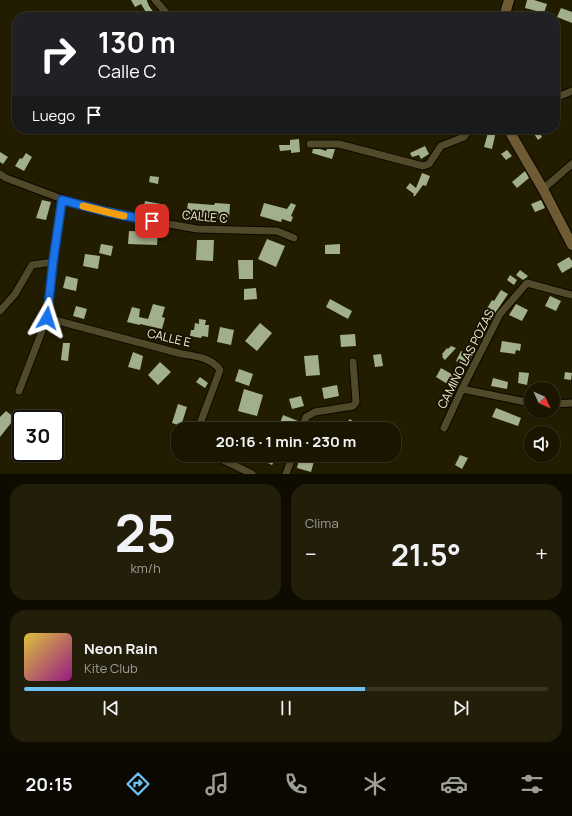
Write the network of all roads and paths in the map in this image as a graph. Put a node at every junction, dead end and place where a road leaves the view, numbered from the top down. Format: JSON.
{"nodes":[{"id":1,"x":156,"y":0,"type":"edge"},
{"id":2,"x":508,"y":0,"type":"edge"},
{"id":3,"x":166,"y":12,"type":"edge"},
{"id":4,"x":505,"y":12,"type":"edge"},
{"id":5,"x":572,"y":91,"type":"edge"},
{"id":6,"x":560,"y":96,"type":"edge"},
{"id":7,"x":466,"y":134,"type":"edge"},
{"id":8,"x":511,"y":134,"type":"edge"},
{"id":9,"x":310,"y":144,"type":"dead end"},
{"id":10,"x":572,"y":164,"type":"edge"},
{"id":11,"x":0,"y":174,"type":"edge"},
{"id":12,"x":543,"y":189,"type":"junction"},
{"id":13,"x":62,"y":200,"type":"junction"},
{"id":14,"x":294,"y":238,"type":"dead end"},
{"id":15,"x":572,"y":245,"type":"edge"},
{"id":16,"x":53,"y":262,"type":"junction"},
{"id":17,"x":572,"y":295,"type":"edge"},
{"id":18,"x":0,"y":311,"type":"edge"},
{"id":19,"x":47,"y":318,"type":"junction"},
{"id":20,"x":353,"y":362,"type":"dead end"},
{"id":21,"x":462,"y":389,"type":"junction"},
{"id":22,"x":19,"y":391,"type":"dead end"},
{"id":23,"x":524,"y":402,"type":"edge"},
{"id":24,"x":572,"y":403,"type":"edge"},
{"id":25,"x":560,"y":404,"type":"edge"},
{"id":26,"x":201,"y":422,"type":"edge"},
{"id":27,"x":304,"y":422,"type":"edge"},
{"id":28,"x":444,"y":428,"type":"dead end"},
{"id":29,"x":227,"y":462,"type":"edge"},
{"id":30,"x":290,"y":462,"type":"edge"},
{"id":31,"x":252,"y":474,"type":"edge"},
{"id":32,"x":286,"y":474,"type":"edge"}],
"edges":[{"from":1,"to":3,"type":"street"},
{"from":2,"to":4,"type":"street"},
{"from":5,"to":6,"type":"street"},
{"from":7,"to":9,"type":"street"},
{"from":8,"to":12,"type":"street"},
{"from":10,"to":12,"type":"street"},
{"from":11,"to":13,"type":"street","name":"CALLE C"},
{"from":12,"to":15,"type":"street"},
{"from":13,"to":14,"type":"street","name":"CALLE C"},
{"from":13,"to":16,"type":"street"},
{"from":16,"to":18,"type":"street"},
{"from":16,"to":19,"type":"street"},
{"from":17,"to":21,"type":"street","name":"CAMINO LAS POZAS"},
{"from":19,"to":22,"type":"street"},
{"from":19,"to":26,"type":"street","name":"CALLE E"},
{"from":20,"to":27,"type":"street"},
{"from":21,"to":23,"type":"street"},
{"from":21,"to":28,"type":"street","name":"CAMINO LAS POZAS"},
{"from":24,"to":25,"type":"street"},
{"from":29,"to":31,"type":"street"},
{"from":30,"to":32,"type":"street"}]}
